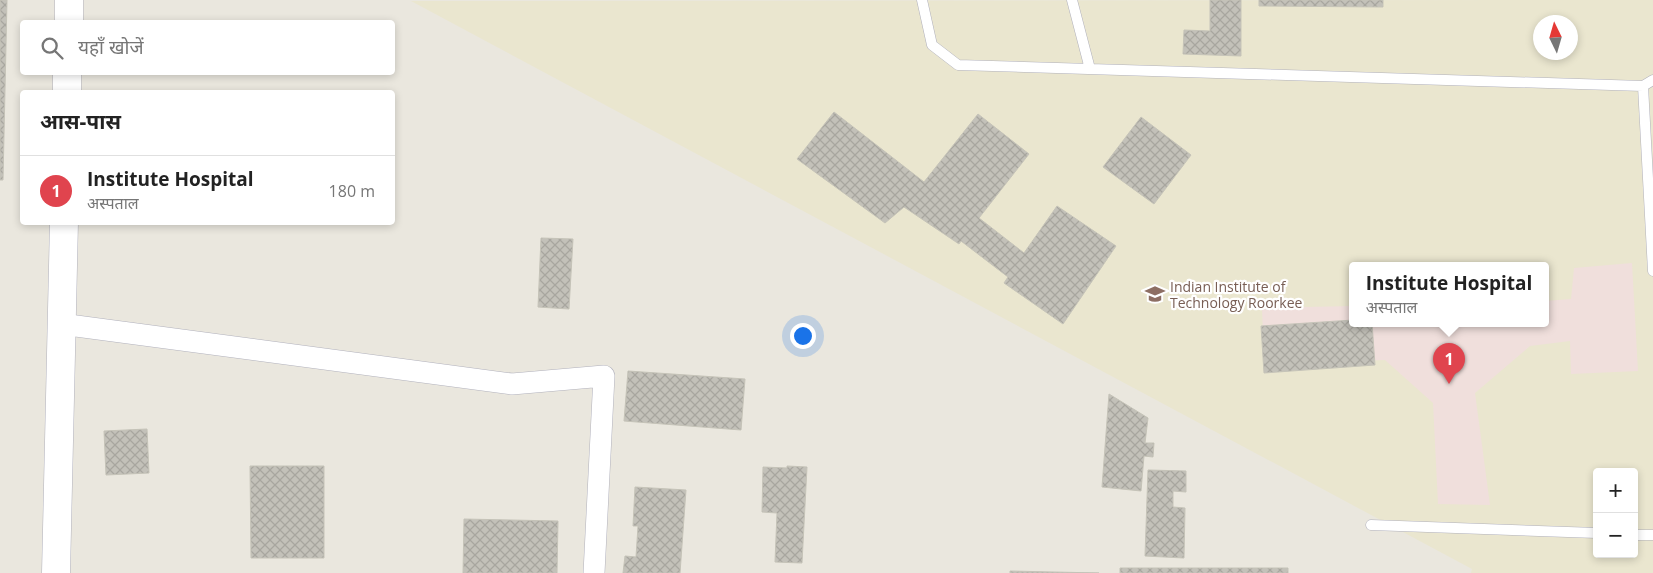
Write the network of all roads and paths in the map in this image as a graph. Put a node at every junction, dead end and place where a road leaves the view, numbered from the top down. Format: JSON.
{"nodes":[{"id":1,"x":69,"y":0,"type":"edge"},
{"id":2,"x":922,"y":0,"type":"edge"},
{"id":3,"x":1072,"y":0,"type":"edge"},
{"id":4,"x":69,"y":20,"type":"edge"},
{"id":5,"x":1090,"y":69,"type":"junction"},
{"id":6,"x":67,"y":75,"type":"edge"},
{"id":7,"x":1653,"y":80,"type":"edge"},
{"id":8,"x":1643,"y":86,"type":"junction"},
{"id":9,"x":67,"y":90,"type":"edge"},
{"id":10,"x":64,"y":225,"type":"edge"},
{"id":11,"x":1653,"y":271,"type":"edge"},
{"id":12,"x":61,"y":324,"type":"junction"},
{"id":13,"x":1371,"y":525,"type":"dead end"},
{"id":14,"x":1593,"y":533,"type":"edge"},
{"id":15,"x":1638,"y":535,"type":"edge"},
{"id":16,"x":1653,"y":536,"type":"edge"},
{"id":17,"x":56,"y":573,"type":"edge"},
{"id":18,"x":594,"y":573,"type":"edge"}],
"edges":[{"from":1,"to":4,"type":"main road"},
{"from":2,"to":5,"type":"lane"},
{"from":3,"to":5,"type":"lane"},
{"from":5,"to":8,"type":"lane"},
{"from":6,"to":9,"type":"main road"},
{"from":7,"to":8,"type":"lane"},
{"from":8,"to":11,"type":"lane"},
{"from":10,"to":12,"type":"main road"},
{"from":12,"to":17,"type":"main road"},
{"from":12,"to":18,"type":"street"},
{"from":13,"to":14,"type":"lane"},
{"from":15,"to":16,"type":"lane"}]}
